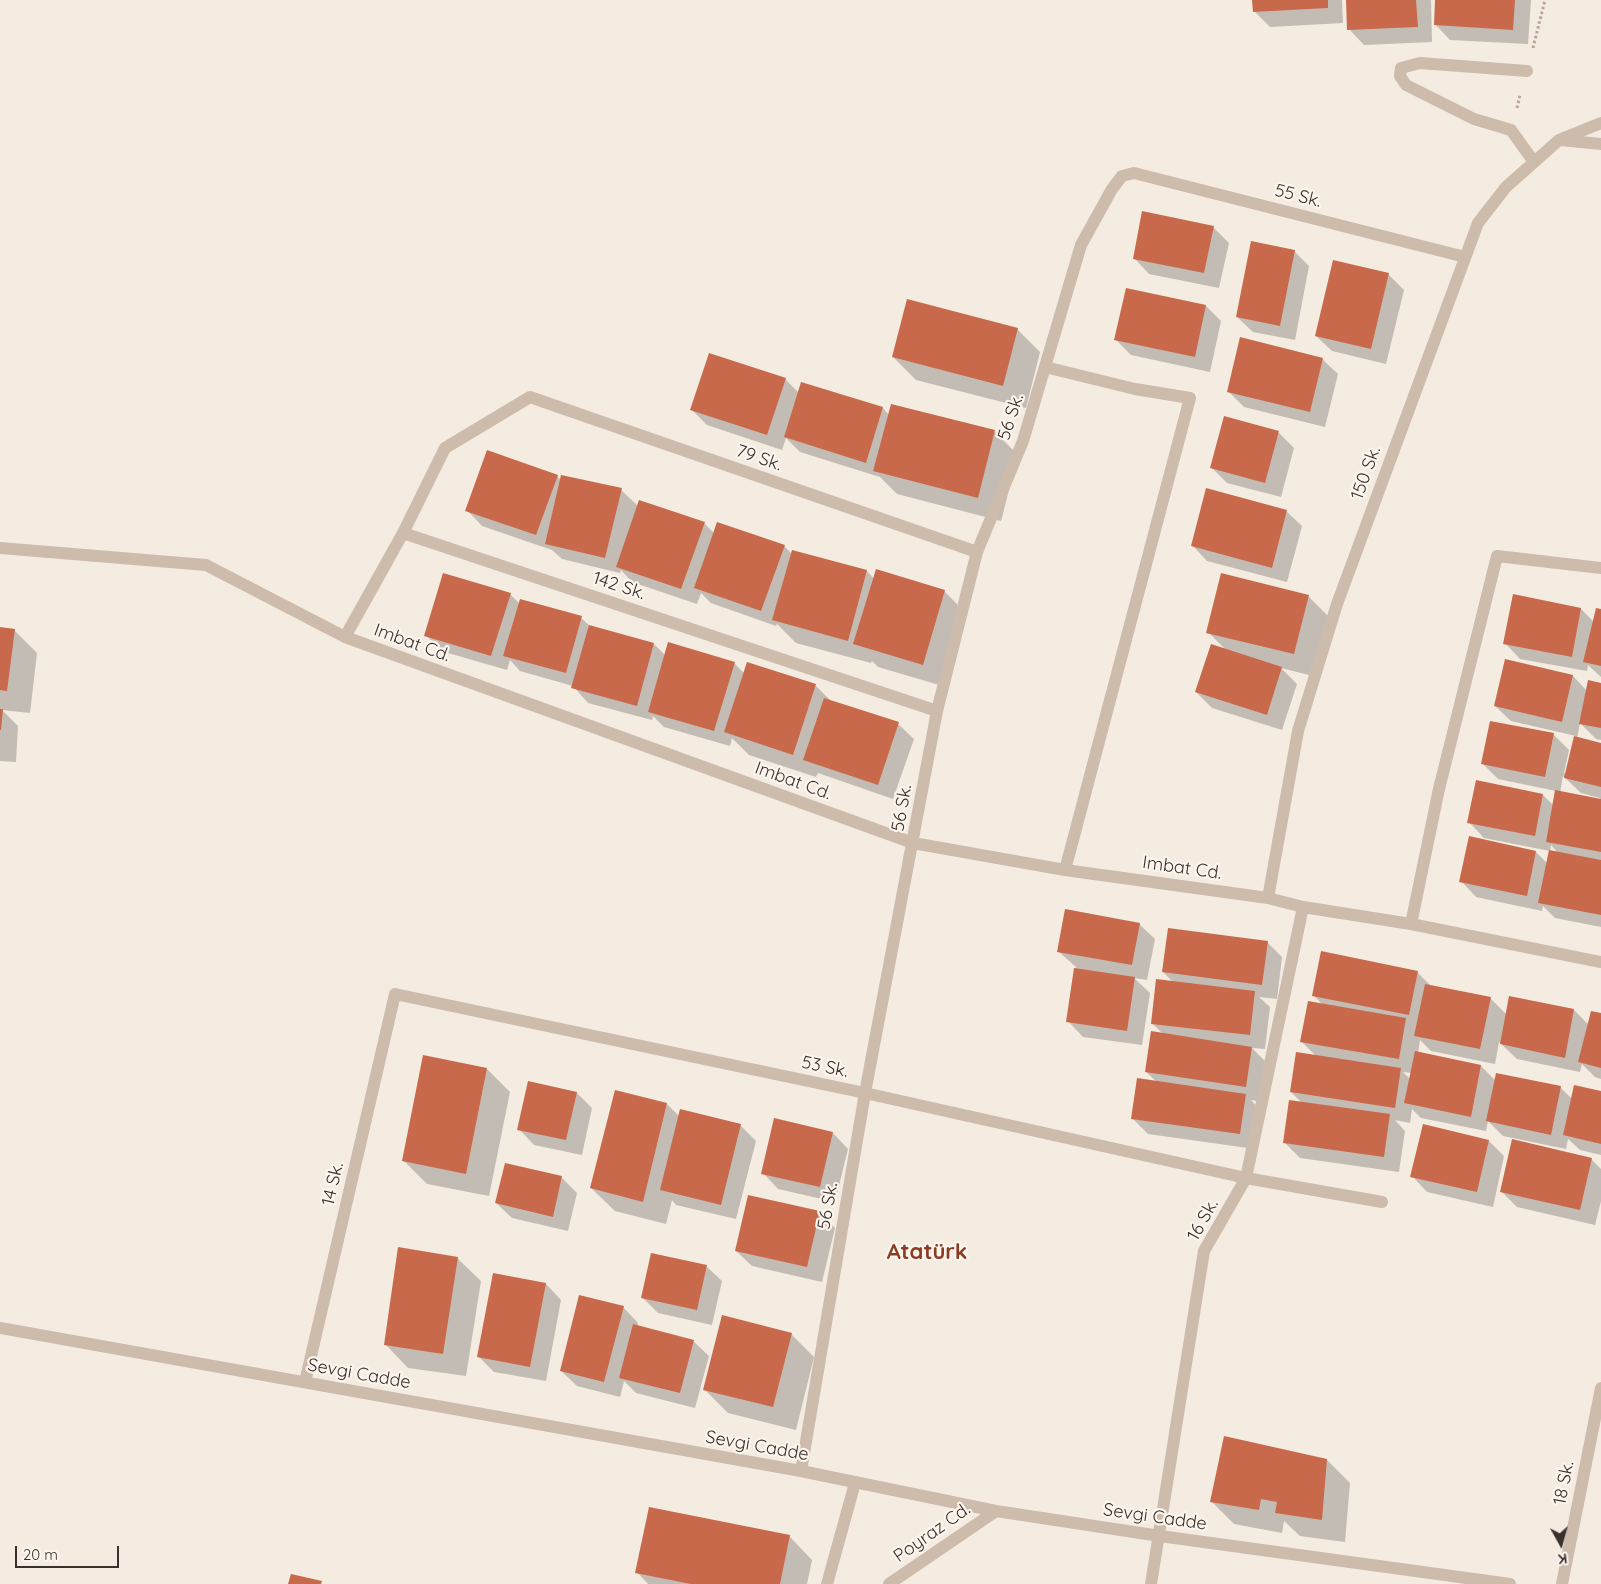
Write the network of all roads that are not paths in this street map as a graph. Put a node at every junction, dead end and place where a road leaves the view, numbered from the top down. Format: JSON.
{"nodes":[{"id":1,"x":1527,"y":71,"type":"dead end"},
{"id":2,"x":1601,"y":123,"type":"edge"},
{"id":3,"x":1559,"y":140,"type":"junction"},
{"id":4,"x":1601,"y":144,"type":"edge"},
{"id":5,"x":1534,"y":162,"type":"junction"},
{"id":6,"x":1122,"y":176,"type":"joint"},
{"id":7,"x":1465,"y":257,"type":"junction"},
{"id":8,"x":1044,"y":367,"type":"junction"},
{"id":9,"x":403,"y":533,"type":"junction"},
{"id":10,"x":0,"y":548,"type":"edge"},
{"id":11,"x":977,"y":552,"type":"junction"},
{"id":12,"x":1601,"y":568,"type":"edge"},
{"id":13,"x":345,"y":637,"type":"junction"},
{"id":14,"x":937,"y":711,"type":"junction"},
{"id":15,"x":913,"y":843,"type":"junction"},
{"id":16,"x":1065,"y":870,"type":"junction"},
{"id":17,"x":1268,"y":898,"type":"junction"},
{"id":18,"x":1303,"y":907,"type":"junction"},
{"id":19,"x":1411,"y":924,"type":"junction"},
{"id":20,"x":1601,"y":962,"type":"edge"},
{"id":21,"x":395,"y":994,"type":"joint"},
{"id":22,"x":865,"y":1094,"type":"junction"},
{"id":23,"x":1246,"y":1178,"type":"junction"},
{"id":24,"x":1382,"y":1202,"type":"dead end"},
{"id":25,"x":0,"y":1328,"type":"edge"},
{"id":26,"x":305,"y":1382,"type":"junction"},
{"id":27,"x":1601,"y":1388,"type":"edge"},
{"id":28,"x":800,"y":1471,"type":"junction"},
{"id":29,"x":856,"y":1483,"type":"junction"},
{"id":30,"x":996,"y":1511,"type":"junction"},
{"id":31,"x":1160,"y":1536,"type":"junction"},
{"id":32,"x":827,"y":1584,"type":"edge"},
{"id":33,"x":889,"y":1584,"type":"edge"},
{"id":34,"x":1151,"y":1584,"type":"edge"},
{"id":35,"x":1510,"y":1584,"type":"edge"},
{"id":36,"x":1562,"y":1584,"type":"edge"}],
"edges":[{"from":1,"to":5,"type":"street"},
{"from":2,"to":3,"type":"street","name":"150 Sk."},
{"from":3,"to":4,"type":"street"},
{"from":3,"to":5,"type":"street","name":"150 Sk."},
{"from":5,"to":7,"type":"street","name":"150 Sk."},
{"from":6,"to":7,"type":"street","name":"55 Sk."},
{"from":6,"to":8,"type":"street","name":"56 Sk."},
{"from":7,"to":17,"type":"street","name":"150 Sk."},
{"from":8,"to":11,"type":"street","name":"56 Sk."},
{"from":8,"to":16,"type":"street"},
{"from":9,"to":11,"type":"street","name":"79 Sk."},
{"from":9,"to":13,"type":"street"},
{"from":9,"to":14,"type":"street","name":"142 Sk."},
{"from":10,"to":13,"type":"street","name":"Imbat Cd."},
{"from":11,"to":14,"type":"street","name":"56 Sk."},
{"from":12,"to":19,"type":"street"},
{"from":13,"to":15,"type":"street","name":"Imbat Cd."},
{"from":14,"to":15,"type":"street","name":"56 Sk."},
{"from":15,"to":16,"type":"street","name":"Imbat Cd."},
{"from":15,"to":22,"type":"street","name":"56 Sk."},
{"from":16,"to":17,"type":"street","name":"Imbat Cd."},
{"from":17,"to":18,"type":"street","name":"Imbat Cd."},
{"from":18,"to":19,"type":"street","name":"Imbat Cd."},
{"from":18,"to":23,"type":"street","name":"16 Sk."},
{"from":19,"to":20,"type":"street","name":"Imbat Cd."},
{"from":21,"to":22,"type":"street","name":"53 Sk."},
{"from":21,"to":26,"type":"street","name":"14 Sk."},
{"from":22,"to":23,"type":"street","name":"53 Sk."},
{"from":22,"to":28,"type":"street","name":"56 Sk."},
{"from":23,"to":24,"type":"street","name":"53 Sk."},
{"from":23,"to":31,"type":"street","name":"16 Sk."},
{"from":25,"to":26,"type":"street","name":"Sevgi Cadde"},
{"from":26,"to":28,"type":"street","name":"Sevgi Cadde"},
{"from":27,"to":36,"type":"street","name":"18 Sk."},
{"from":28,"to":29,"type":"street","name":"Sevgi Cadde"},
{"from":29,"to":30,"type":"street","name":"Sevgi Cadde"},
{"from":29,"to":32,"type":"street"},
{"from":30,"to":31,"type":"street","name":"Sevgi Cadde"},
{"from":30,"to":33,"type":"street","name":"Poyraz Cd."},
{"from":31,"to":34,"type":"street","name":"16 Sk."},
{"from":31,"to":35,"type":"street","name":"Sevgi Cadde"}]}
